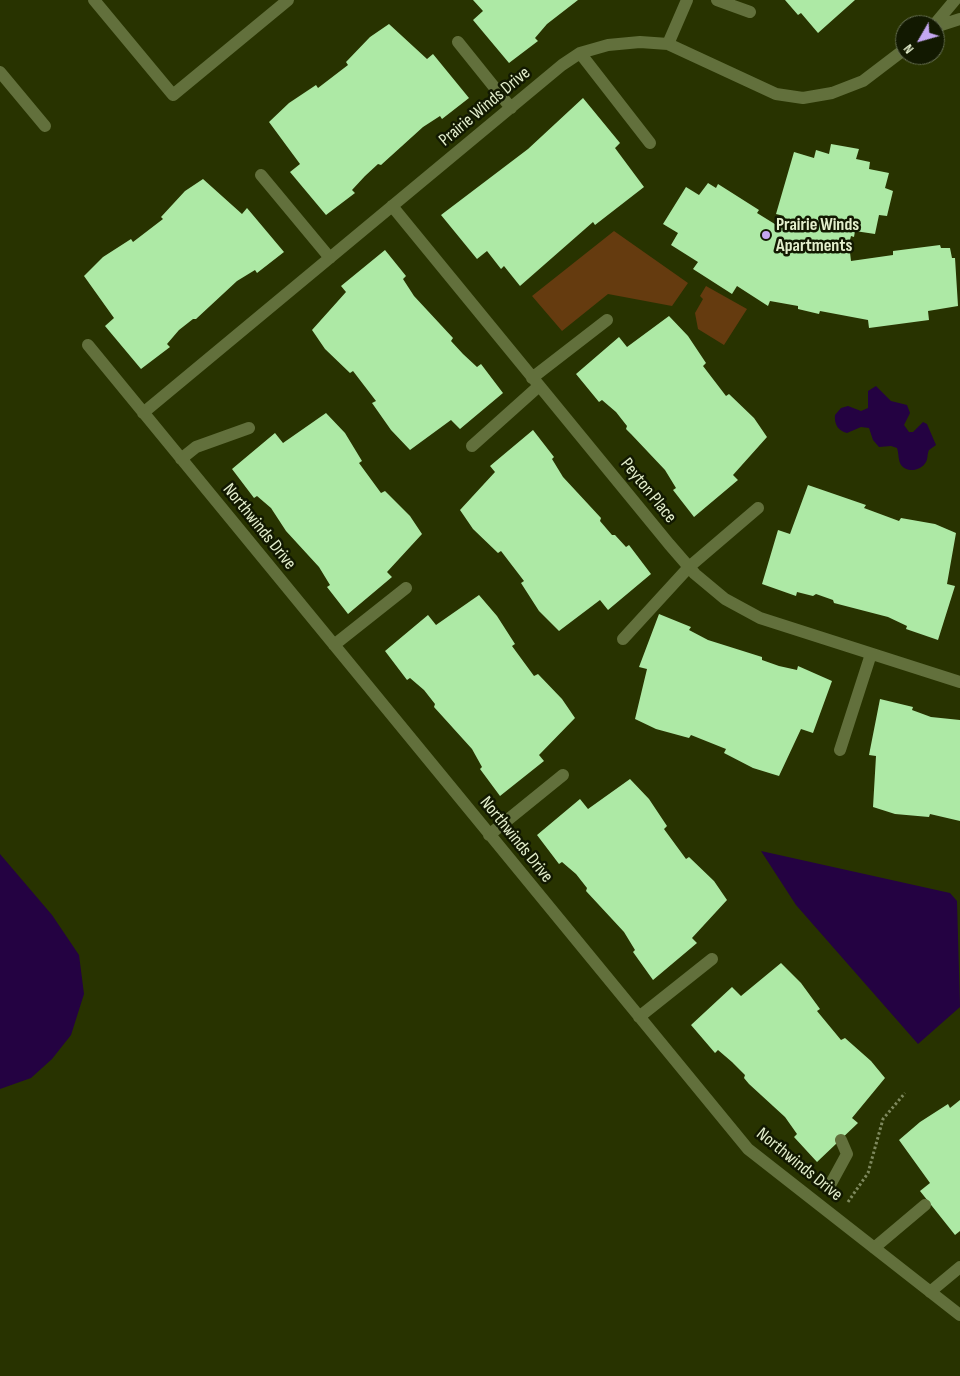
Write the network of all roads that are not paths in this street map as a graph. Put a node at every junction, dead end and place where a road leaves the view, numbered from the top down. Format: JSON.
{"nodes":[{"id":1,"x":94,"y":0,"type":"edge"},
{"id":2,"x":288,"y":0,"type":"edge"},
{"id":3,"x":687,"y":0,"type":"edge"},
{"id":4,"x":717,"y":0,"type":"edge"},
{"id":5,"x":955,"y":0,"type":"edge"},
{"id":6,"x":750,"y":12,"type":"dead end"},
{"id":7,"x":943,"y":15,"type":"edge"},
{"id":8,"x":960,"y":19,"type":"edge"},
{"id":9,"x":945,"y":23,"type":"edge"},
{"id":10,"x":458,"y":42,"type":"dead end"},
{"id":11,"x":668,"y":44,"type":"junction"},
{"id":12,"x":580,"y":53,"type":"junction"},
{"id":13,"x":895,"y":57,"type":"edge"},
{"id":14,"x":0,"y":72,"type":"edge"},
{"id":15,"x":512,"y":108,"type":"junction"},
{"id":16,"x":45,"y":126,"type":"dead end"},
{"id":17,"x":650,"y":143,"type":"dead end"},
{"id":18,"x":261,"y":175,"type":"dead end"},
{"id":19,"x":392,"y":206,"type":"junction"},
{"id":20,"x":330,"y":258,"type":"junction"},
{"id":21,"x":607,"y":320,"type":"dead end"},
{"id":22,"x":88,"y":345,"type":"dead end"},
{"id":23,"x":535,"y":382,"type":"junction"},
{"id":24,"x":143,"y":413,"type":"junction"},
{"id":25,"x":249,"y":428,"type":"dead end"},
{"id":26,"x":472,"y":446,"type":"dead end"},
{"id":27,"x":180,"y":459,"type":"junction"},
{"id":28,"x":758,"y":508,"type":"dead end"},
{"id":29,"x":689,"y":567,"type":"junction"},
{"id":30,"x":406,"y":588,"type":"dead end"},
{"id":31,"x":623,"y":638,"type":"dead end"},
{"id":32,"x":334,"y":645,"type":"junction"},
{"id":33,"x":870,"y":654,"type":"junction"},
{"id":34,"x":960,"y":682,"type":"edge"},
{"id":35,"x":840,"y":750,"type":"dead end"},
{"id":36,"x":563,"y":775,"type":"dead end"},
{"id":37,"x":489,"y":835,"type":"junction"},
{"id":38,"x":712,"y":959,"type":"dead end"},
{"id":39,"x":639,"y":1017,"type":"junction"},
{"id":40,"x":841,"y":1140,"type":"dead end"},
{"id":41,"x":829,"y":1187,"type":"dead end"},
{"id":42,"x":925,"y":1205,"type":"dead end"},
{"id":43,"x":874,"y":1248,"type":"junction"},
{"id":44,"x":960,"y":1267,"type":"edge"},
{"id":45,"x":930,"y":1292,"type":"junction"},
{"id":46,"x":960,"y":1315,"type":"edge"}],
"edges":[{"from":1,"to":2,"type":"street"},
{"from":3,"to":11,"type":"street"},
{"from":4,"to":6,"type":"street"},
{"from":5,"to":7,"type":"street"},
{"from":8,"to":9,"type":"street"},
{"from":10,"to":15,"type":"street"},
{"from":11,"to":12,"type":"street","name":"Prairie Winds Drive"},
{"from":11,"to":13,"type":"street","name":"Prairie Winds Drive"},
{"from":12,"to":15,"type":"street","name":"Prairie Winds Drive"},
{"from":12,"to":17,"type":"street"},
{"from":14,"to":16,"type":"street"},
{"from":15,"to":19,"type":"street","name":"Prairie Winds Drive"},
{"from":18,"to":20,"type":"street"},
{"from":19,"to":20,"type":"street","name":"Prairie Winds Drive"},
{"from":19,"to":23,"type":"street","name":"Peyton Place"},
{"from":20,"to":24,"type":"street","name":"Prairie Winds Drive"},
{"from":21,"to":23,"type":"street"},
{"from":22,"to":24,"type":"street","name":"Northwinds Drive"},
{"from":23,"to":26,"type":"street"},
{"from":23,"to":29,"type":"street","name":"Peyton Place"},
{"from":24,"to":27,"type":"street","name":"Northwinds Drive"},
{"from":25,"to":27,"type":"street"},
{"from":27,"to":32,"type":"street","name":"Northwinds Drive"},
{"from":28,"to":29,"type":"street"},
{"from":29,"to":31,"type":"street"},
{"from":29,"to":33,"type":"street","name":"Peyton Place"},
{"from":30,"to":32,"type":"street"},
{"from":32,"to":37,"type":"street","name":"Northwinds Drive"},
{"from":33,"to":34,"type":"street","name":"Peyton Place"},
{"from":33,"to":35,"type":"street"},
{"from":36,"to":37,"type":"street"},
{"from":37,"to":39,"type":"street","name":"Northwinds Drive"},
{"from":38,"to":39,"type":"street"},
{"from":39,"to":43,"type":"street","name":"Northwinds Drive"},
{"from":40,"to":41,"type":"street"},
{"from":42,"to":43,"type":"street"},
{"from":43,"to":45,"type":"street","name":"Northwinds Drive"},
{"from":44,"to":45,"type":"street"},
{"from":45,"to":46,"type":"street","name":"Northwinds Drive"}]}
